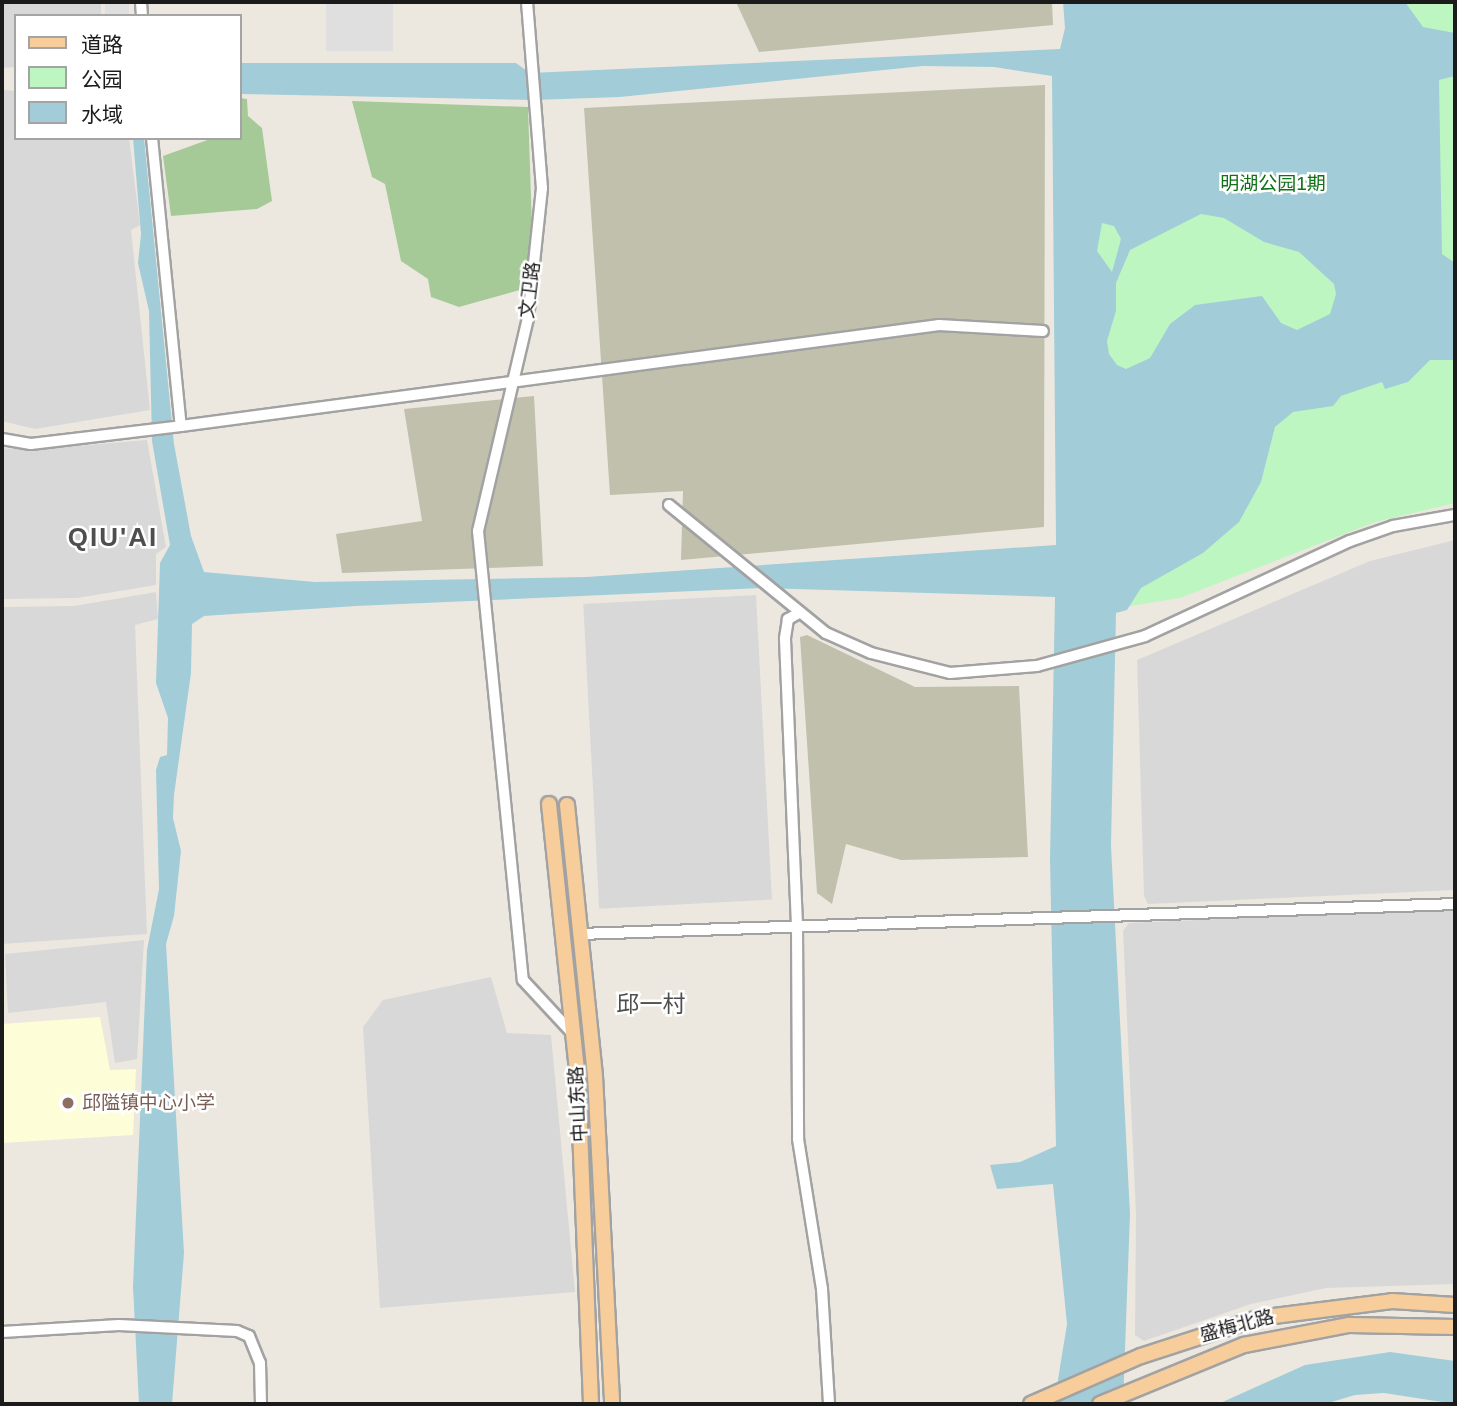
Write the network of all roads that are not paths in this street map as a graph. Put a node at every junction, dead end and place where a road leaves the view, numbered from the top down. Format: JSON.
{"nodes":[{"id":1,"x":527,"y":2,"type":"edge"},
{"id":2,"x":152,"y":140,"type":"edge"},
{"id":3,"x":1043,"y":331,"type":"dead end"},
{"id":4,"x":181,"y":426,"type":"junction"},
{"id":5,"x":2,"y":439,"type":"edge"},
{"id":6,"x":669,"y":505,"type":"dead end"},
{"id":7,"x":1455,"y":515,"type":"edge"},
{"id":8,"x":799,"y":613,"type":"junction"},
{"id":9,"x":549,"y":804,"type":"dead end"},
{"id":10,"x":567,"y":805,"type":"dead end"},
{"id":11,"x":1455,"y":904,"type":"edge"},
{"id":12,"x":797,"y":927,"type":"junction"},
{"id":13,"x":580,"y":934,"type":"junction"},
{"id":14,"x":573,"y":1034,"type":"junction"},
{"id":15,"x":1455,"y":1305,"type":"edge"},
{"id":16,"x":1455,"y":1327,"type":"edge"},
{"id":17,"x":2,"y":1332,"type":"edge"},
{"id":18,"x":1036,"y":1402,"type":"edge"},
{"id":19,"x":261,"y":1404,"type":"edge"},
{"id":20,"x":591,"y":1404,"type":"edge"},
{"id":21,"x":612,"y":1404,"type":"edge"},
{"id":22,"x":829,"y":1404,"type":"edge"},
{"id":23,"x":1100,"y":1404,"type":"edge"}],
"edges":[{"from":1,"to":14,"type":"street","name":"文卫路"},
{"from":2,"to":4,"type":"street"},
{"from":3,"to":4,"type":"street"},
{"from":4,"to":5,"type":"street"},
{"from":6,"to":8,"type":"street"},
{"from":7,"to":8,"type":"street"},
{"from":8,"to":12,"type":"street"},
{"from":9,"to":14,"type":"main road","name":"中山东路"},
{"from":10,"to":13,"type":"main road","name":"中山东路"},
{"from":11,"to":12,"type":"street"},
{"from":12,"to":13,"type":"street"},
{"from":12,"to":22,"type":"street"},
{"from":13,"to":21,"type":"main road","name":"中山东路"},
{"from":14,"to":20,"type":"main road","name":"中山东路"},
{"from":15,"to":18,"type":"main road","name":"盛梅北路"},
{"from":16,"to":23,"type":"main road","name":"盛梅北路"},
{"from":17,"to":19,"type":"street"}]}
